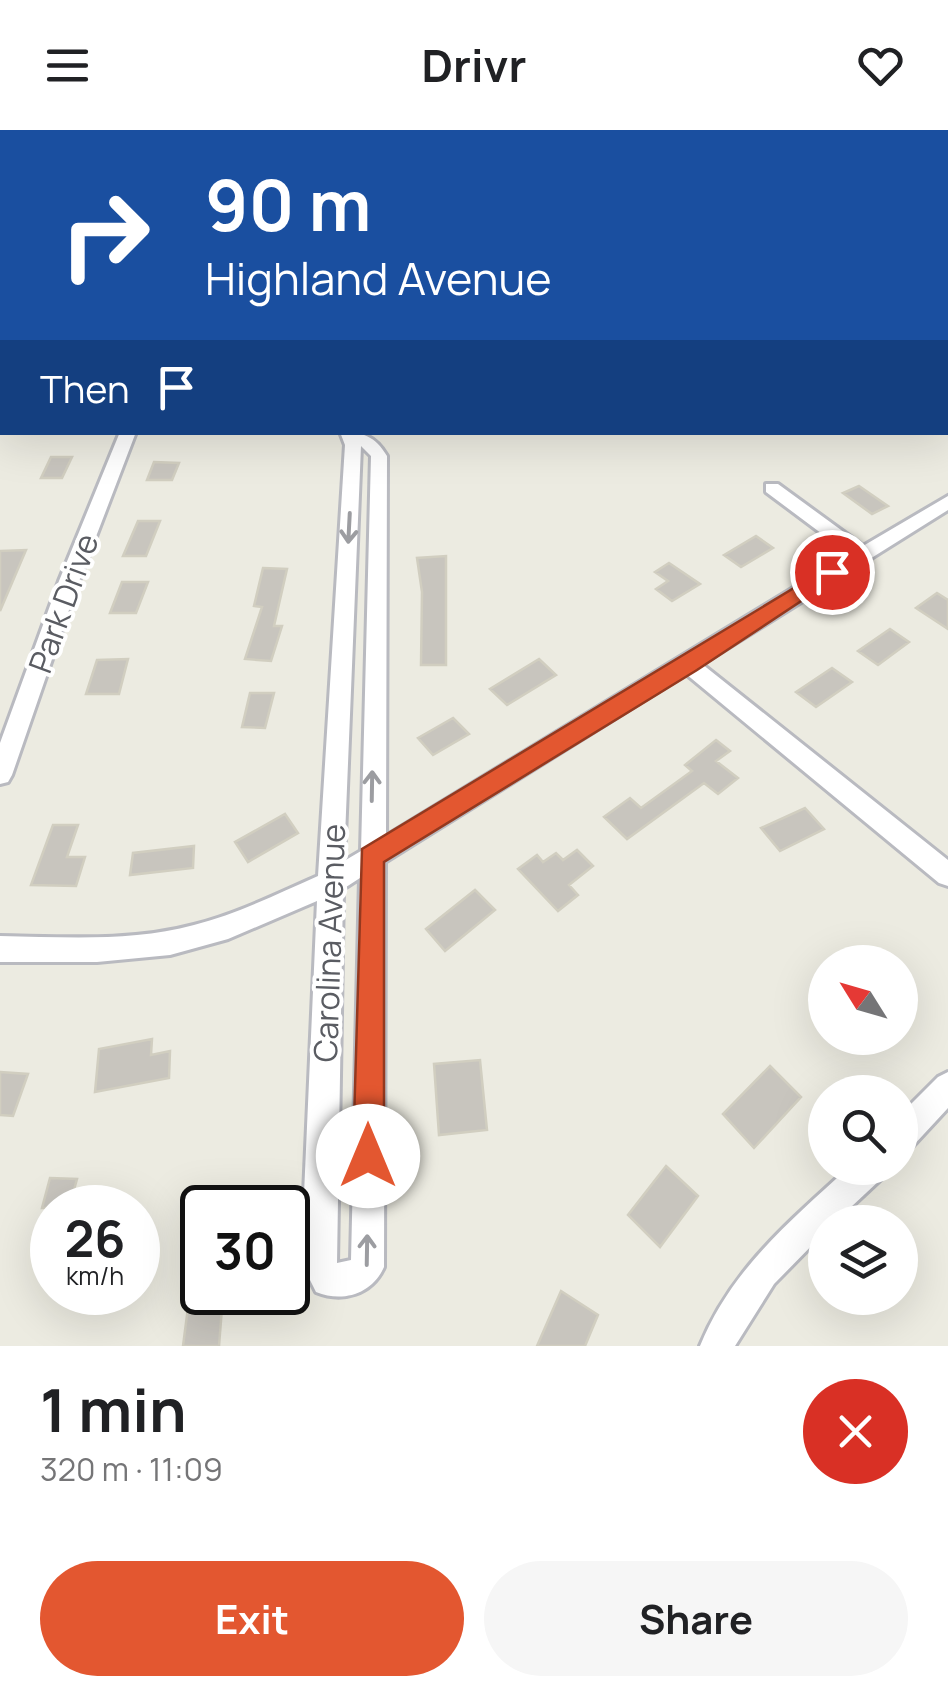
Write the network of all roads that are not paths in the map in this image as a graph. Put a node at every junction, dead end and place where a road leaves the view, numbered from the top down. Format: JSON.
{"nodes":[{"id":1,"x":127,"y":435,"type":"edge"},
{"id":2,"x":350,"y":435,"type":"edge"},
{"id":3,"x":354,"y":435,"type":"edge"},
{"id":4,"x":772,"y":488,"type":"dead end"},
{"id":5,"x":948,"y":502,"type":"edge"},
{"id":6,"x":860,"y":553,"type":"junction"},
{"id":7,"x":376,"y":594,"type":"junction"},
{"id":8,"x":346,"y":596,"type":"junction"},
{"id":9,"x":689,"y":664,"type":"junction"},
{"id":10,"x":0,"y":775,"type":"edge"},
{"id":11,"x":371,"y":857,"type":"junction"},
{"id":12,"x":948,"y":875,"type":"edge"},
{"id":13,"x":330,"y":883,"type":"junction"},
{"id":14,"x":0,"y":950,"type":"edge"},
{"id":15,"x":948,"y":1086,"type":"edge"},
{"id":16,"x":918,"y":1118,"type":"edge"},
{"id":17,"x":853,"y":1185,"type":"edge"},
{"id":18,"x":717,"y":1346,"type":"edge"}],
"edges":[{"from":1,"to":10,"type":"street","name":"Park Drive"},
{"from":2,"to":8,"type":"street","name":"Carolina Avenue","one_way":true},
{"from":3,"to":7,"type":"street","name":"Carolina Avenue"},
{"from":4,"to":6,"type":"street"},
{"from":5,"to":6,"type":"street"},
{"from":6,"to":9,"type":"street"},
{"from":7,"to":8,"type":"street"},
{"from":11,"to":7,"type":"street","name":"Carolina Avenue","one_way":true},
{"from":8,"to":13,"type":"street","name":"Carolina Avenue"},
{"from":9,"to":11,"type":"street"},
{"from":9,"to":12,"type":"street"},
{"from":11,"to":13,"type":"street"},
{"from":13,"to":11,"type":"street","name":"Carolina Avenue","one_way":true},
{"from":13,"to":14,"type":"street"},
{"from":15,"to":16,"type":"street"},
{"from":17,"to":18,"type":"street"}]}
